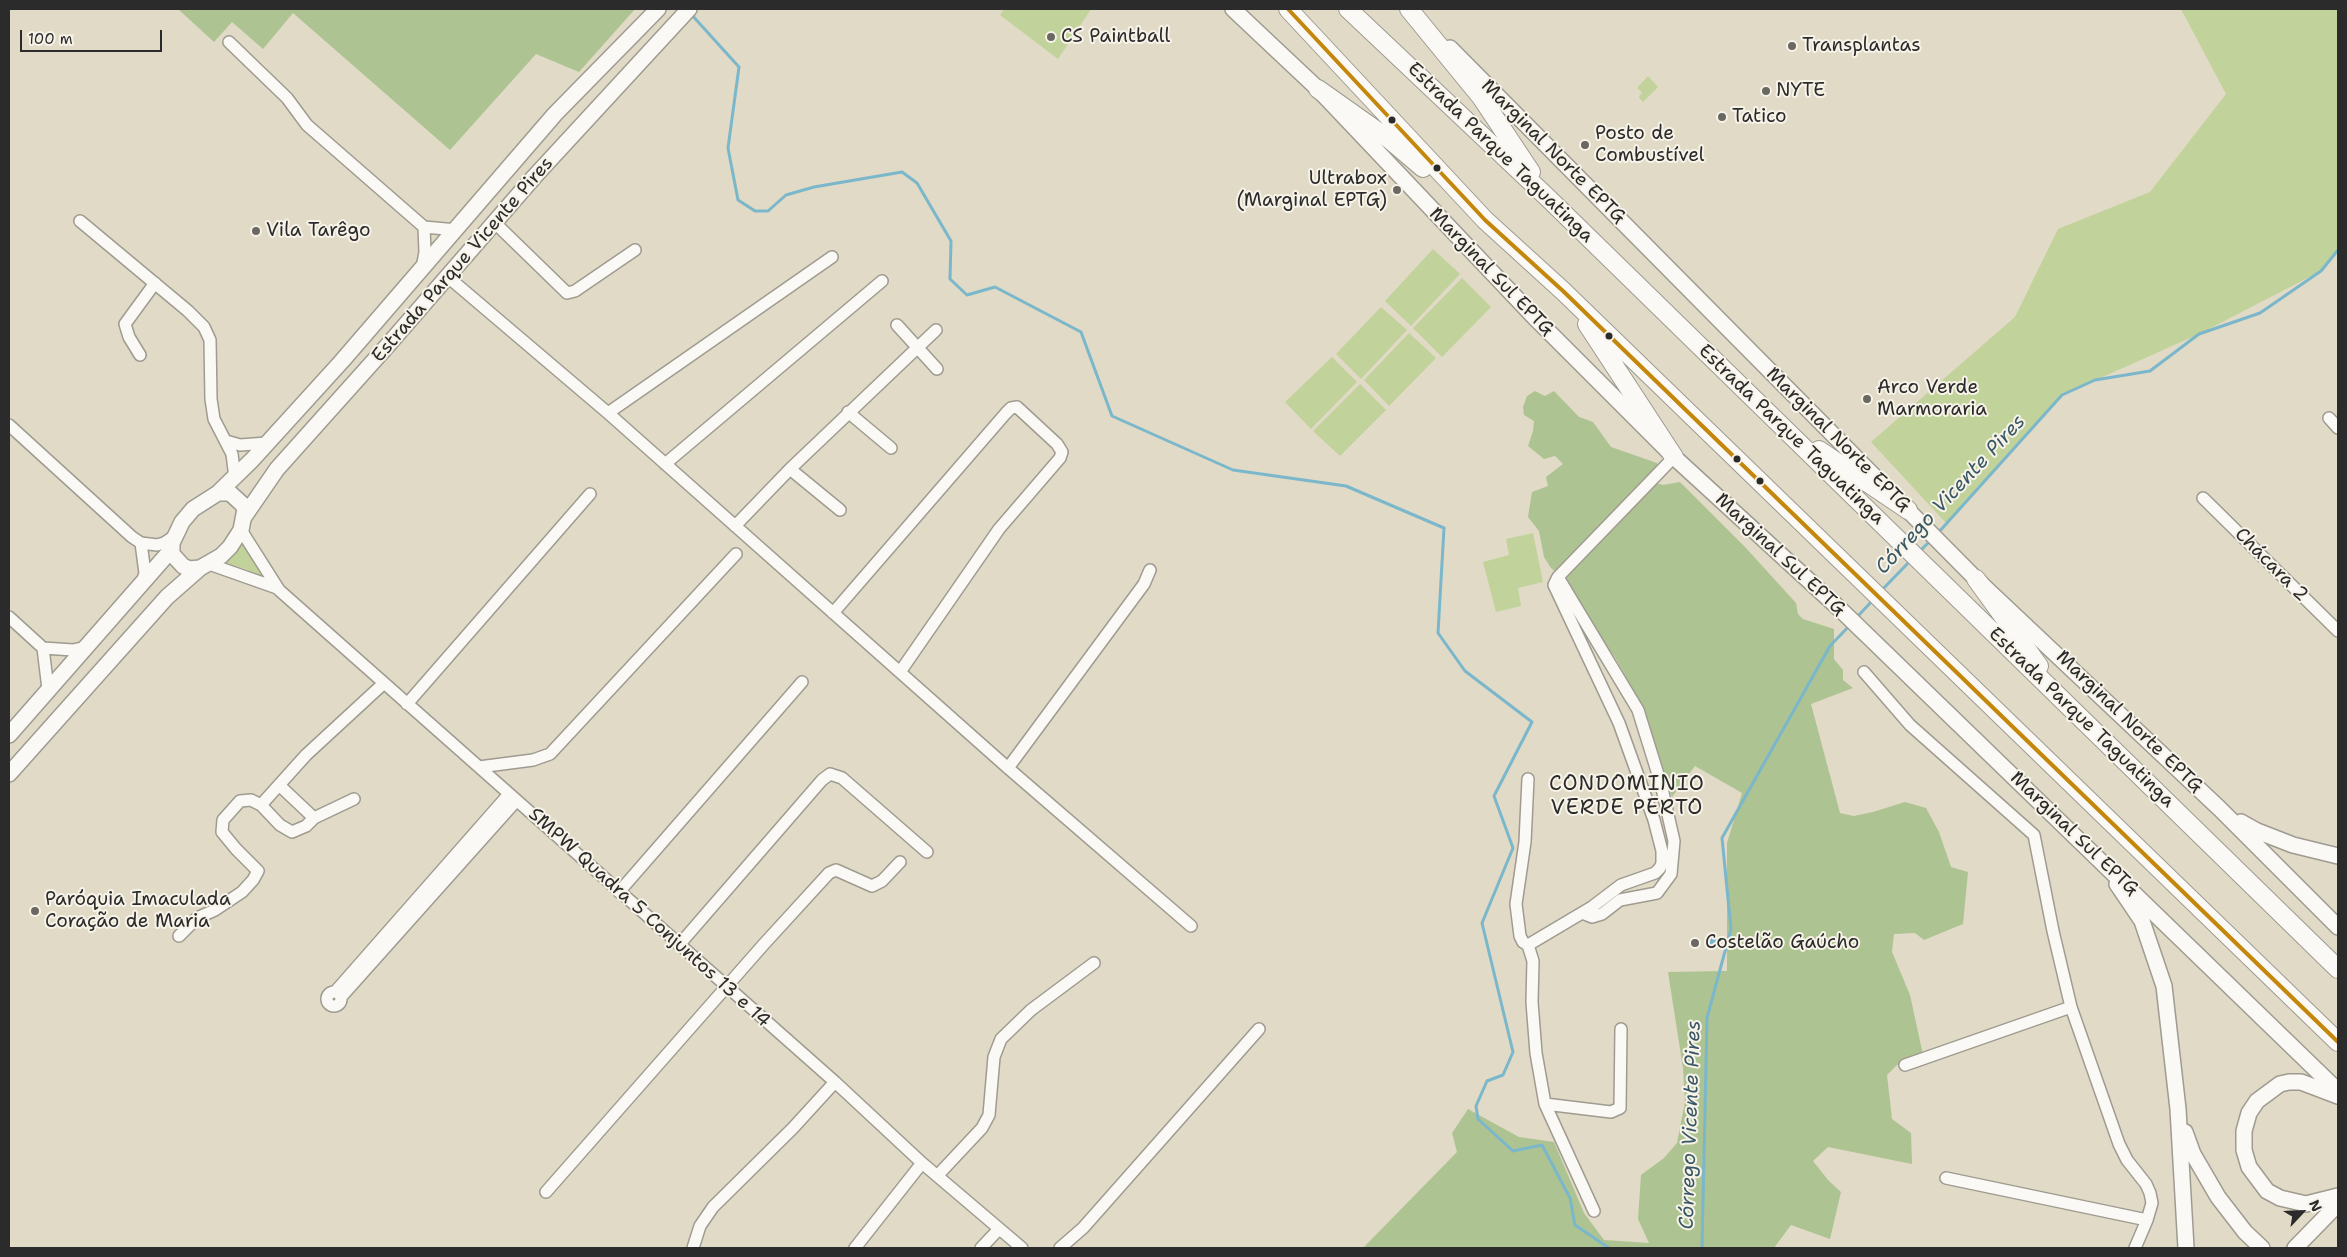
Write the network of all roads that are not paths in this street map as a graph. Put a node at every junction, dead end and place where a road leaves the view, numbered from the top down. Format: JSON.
{"nodes":[{"id":1,"x":658,"y":9,"type":"edge"},
{"id":2,"x":689,"y":9,"type":"edge"},
{"id":3,"x":1233,"y":9,"type":"edge"},
{"id":4,"x":1288,"y":9,"type":"edge"},
{"id":5,"x":1348,"y":9,"type":"edge"},
{"id":6,"x":1410,"y":9,"type":"edge"},
{"id":7,"x":229,"y":42,"type":"dead end"},
{"id":8,"x":1318,"y":89,"type":"junction"},
{"id":9,"x":536,"y":138,"type":"junction"},
{"id":10,"x":553,"y":158,"type":"junction"},
{"id":11,"x":1548,"y":198,"type":"junction"},
{"id":12,"x":1485,"y":220,"type":"junction"},
{"id":13,"x":80,"y":221,"type":"dead end"},
{"id":14,"x":494,"y":223,"type":"junction"},
{"id":15,"x":424,"y":227,"type":"junction"},
{"id":16,"x":457,"y":230,"type":"junction"},
{"id":17,"x":635,"y":250,"type":"dead end"},
{"id":18,"x":832,"y":257,"type":"dead end"},
{"id":19,"x":421,"y":270,"type":"junction"},
{"id":20,"x":448,"y":277,"type":"junction"},
{"id":21,"x":882,"y":281,"type":"dead end"},
{"id":22,"x":155,"y":283,"type":"junction"},
{"id":23,"x":1563,"y":291,"type":"junction"},
{"id":24,"x":897,"y":325,"type":"dead end"},
{"id":25,"x":936,"y":330,"type":"dead end"},
{"id":26,"x":918,"y":347,"type":"junction"},
{"id":27,"x":140,"y":355,"type":"dead end"},
{"id":28,"x":938,"y":369,"type":"dead end"},
{"id":29,"x":1758,"y":403,"type":"junction"},
{"id":30,"x":608,"y":412,"type":"junction"},
{"id":31,"x":848,"y":412,"type":"junction"},
{"id":32,"x":2329,"y":418,"type":"dead end"},
{"id":33,"x":9,"y":425,"type":"edge"},
{"id":34,"x":2338,"y":428,"type":"edge"},
{"id":35,"x":226,"y":441,"type":"junction"},
{"id":36,"x":267,"y":443,"type":"junction"},
{"id":37,"x":891,"y":448,"type":"dead end"},
{"id":38,"x":1674,"y":457,"type":"junction"},
{"id":39,"x":665,"y":464,"type":"junction"},
{"id":40,"x":790,"y":469,"type":"junction"},
{"id":41,"x":235,"y":478,"type":"junction"},
{"id":42,"x":218,"y":493,"type":"junction"},
{"id":43,"x":590,"y":494,"type":"dead end"},
{"id":44,"x":2203,"y":498,"type":"dead end"},
{"id":45,"x":840,"y":510,"type":"dead end"},
{"id":46,"x":1908,"y":510,"type":"junction"},
{"id":47,"x":243,"y":523,"type":"junction"},
{"id":48,"x":735,"y":526,"type":"junction"},
{"id":49,"x":174,"y":542,"type":"junction"},
{"id":50,"x":141,"y":543,"type":"junction"},
{"id":51,"x":736,"y":554,"type":"dead end"},
{"id":52,"x":205,"y":566,"type":"junction"},
{"id":53,"x":1150,"y":570,"type":"dead end"},
{"id":54,"x":1558,"y":577,"type":"junction"},
{"id":55,"x":1976,"y":579,"type":"junction"},
{"id":56,"x":141,"y":587,"type":"junction"},
{"id":57,"x":277,"y":588,"type":"junction"},
{"id":58,"x":833,"y":613,"type":"junction"},
{"id":59,"x":9,"y":617,"type":"edge"},
{"id":60,"x":2338,"y":631,"type":"edge"},
{"id":61,"x":86,"y":647,"type":"junction"},
{"id":62,"x":43,"y":648,"type":"junction"},
{"id":63,"x":900,"y":672,"type":"junction"},
{"id":64,"x":1864,"y":672,"type":"dead end"},
{"id":65,"x":802,"y":682,"type":"dead end"},
{"id":66,"x":383,"y":684,"type":"junction"},
{"id":67,"x":48,"y":690,"type":"junction"},
{"id":68,"x":407,"y":704,"type":"junction"},
{"id":69,"x":2071,"y":709,"type":"junction"},
{"id":70,"x":9,"y":735,"type":"edge"},
{"id":71,"x":479,"y":767,"type":"junction"},
{"id":72,"x":1008,"y":768,"type":"junction"},
{"id":73,"x":9,"y":774,"type":"edge"},
{"id":74,"x":1528,"y":780,"type":"dead end"},
{"id":75,"x":279,"y":785,"type":"junction"},
{"id":76,"x":513,"y":797,"type":"junction"},
{"id":77,"x":354,"y":799,"type":"dead end"},
{"id":78,"x":261,"y":804,"type":"junction"},
{"id":79,"x":2220,"y":809,"type":"junction"},
{"id":80,"x":314,"y":818,"type":"junction"},
{"id":81,"x":927,"y":852,"type":"dead end"},
{"id":82,"x":2338,"y":856,"type":"edge"},
{"id":83,"x":2101,"y":860,"type":"junction"},
{"id":84,"x":900,"y":862,"type":"dead end"},
{"id":85,"x":619,"y":892,"type":"junction"},
{"id":86,"x":1582,"y":913,"type":"junction"},
{"id":87,"x":1191,"y":926,"type":"dead end"},
{"id":88,"x":2338,"y":927,"type":"edge"},
{"id":89,"x":179,"y":936,"type":"dead end"},
{"id":90,"x":679,"y":945,"type":"junction"},
{"id":91,"x":1528,"y":945,"type":"junction"},
{"id":92,"x":1094,"y":963,"type":"dead end"},
{"id":93,"x":2338,"y":969,"type":"edge"},
{"id":94,"x":726,"y":987,"type":"junction"},
{"id":95,"x":338,"y":994,"type":"dead end"},
{"id":96,"x":2071,"y":1007,"type":"junction"},
{"id":97,"x":1259,"y":1029,"type":"dead end"},
{"id":98,"x":1621,"y":1029,"type":"dead end"},
{"id":99,"x":2338,"y":1042,"type":"edge"},
{"id":100,"x":1905,"y":1065,"type":"dead end"},
{"id":101,"x":835,"y":1082,"type":"junction"},
{"id":102,"x":2338,"y":1091,"type":"edge"},
{"id":103,"x":2338,"y":1096,"type":"edge"},
{"id":104,"x":1545,"y":1104,"type":"junction"},
{"id":105,"x":2178,"y":1109,"type":"junction"},
{"id":106,"x":922,"y":1163,"type":"junction"},
{"id":107,"x":938,"y":1174,"type":"junction"},
{"id":108,"x":1946,"y":1178,"type":"dead end"},
{"id":109,"x":546,"y":1192,"type":"dead end"},
{"id":110,"x":2338,"y":1196,"type":"edge"},
{"id":111,"x":2338,"y":1204,"type":"edge"},
{"id":112,"x":1594,"y":1211,"type":"dead end"},
{"id":113,"x":2147,"y":1220,"type":"junction"},
{"id":114,"x":999,"y":1229,"type":"junction"},
{"id":115,"x":2297,"y":1246,"type":"edge"},
{"id":116,"x":693,"y":1248,"type":"edge"},
{"id":117,"x":855,"y":1248,"type":"edge"},
{"id":118,"x":981,"y":1248,"type":"edge"},
{"id":119,"x":1022,"y":1248,"type":"edge"},
{"id":120,"x":1060,"y":1248,"type":"edge"},
{"id":121,"x":2135,"y":1248,"type":"edge"},
{"id":122,"x":2186,"y":1248,"type":"edge"},
{"id":123,"x":2262,"y":1248,"type":"edge"}],
"edges":[{"from":1,"to":9,"type":"main road","name":"Estrada Parque Vicente Pires"},
{"from":2,"to":10,"type":"main road","name":"Estrada Parque Vicente Pires"},
{"from":3,"to":8,"type":"main road","name":"Marginal Sul EPTG"},
{"from":4,"to":12,"type":"highway"},
{"from":5,"to":11,"type":"highway","name":"Estrada Parque Taguatinga"},
{"from":6,"to":11,"type":"highway"},
{"from":6,"to":46,"type":"main road","name":"Marginal Norte EPTG"},
{"from":7,"to":15,"type":"street"},
{"from":8,"to":12,"type":"highway"},
{"from":8,"to":38,"type":"main road","name":"Marginal Sul EPTG"},
{"from":9,"to":10,"type":"main road"},
{"from":9,"to":16,"type":"main road","name":"Estrada Parque Vicente Pires"},
{"from":10,"to":14,"type":"main road","name":"Estrada Parque Vicente Pires"},
{"from":11,"to":29,"type":"highway","name":"Estrada Parque Taguatinga"},
{"from":12,"to":23,"type":"highway"},
{"from":13,"to":22,"type":"street"},
{"from":14,"to":17,"type":"street"},
{"from":14,"to":20,"type":"main road","name":"Estrada Parque Vicente Pires"},
{"from":15,"to":16,"type":"street"},
{"from":15,"to":19,"type":"street"},
{"from":16,"to":19,"type":"main road","name":"Estrada Parque Vicente Pires"},
{"from":18,"to":30,"type":"street"},
{"from":19,"to":36,"type":"main road","name":"Estrada Parque Vicente Pires"},
{"from":20,"to":30,"type":"street"},
{"from":20,"to":47,"type":"main road","name":"Estrada Parque Vicente Pires"},
{"from":21,"to":39,"type":"street"},
{"from":22,"to":27,"type":"street"},
{"from":22,"to":35,"type":"street"},
{"from":23,"to":38,"type":"highway"},
{"from":23,"to":99,"type":"highway"},
{"from":24,"to":26,"type":"street"},
{"from":25,"to":26,"type":"street"},
{"from":26,"to":28,"type":"street"},
{"from":26,"to":31,"type":"street"},
{"from":29,"to":46,"type":"highway"},
{"from":29,"to":69,"type":"highway","name":"Estrada Parque Taguatinga"},
{"from":30,"to":39,"type":"street"},
{"from":31,"to":37,"type":"street"},
{"from":31,"to":40,"type":"street"},
{"from":32,"to":34,"type":"street"},
{"from":33,"to":50,"type":"street"},
{"from":35,"to":36,"type":"street"},
{"from":35,"to":41,"type":"street"},
{"from":36,"to":41,"type":"main road","name":"Estrada Parque Vicente Pires"},
{"from":38,"to":54,"type":"street"},
{"from":38,"to":83,"type":"main road","name":"Marginal Sul EPTG"},
{"from":39,"to":48,"type":"street"},
{"from":40,"to":45,"type":"street"},
{"from":40,"to":48,"type":"street"},
{"from":41,"to":42,"type":"main road","name":"Estrada Parque Vicente Pires"},
{"from":42,"to":47,"type":"main road"},
{"from":42,"to":49,"type":"main road"},
{"from":43,"to":68,"type":"street"},
{"from":44,"to":60,"type":"street","name":"Chácara 2"},
{"from":46,"to":55,"type":"main road","name":"Marginal Norte EPTG"},
{"from":47,"to":52,"type":"main road"},
{"from":47,"to":57,"type":"street","name":"SMPW Quadra 5 Conjuntos 13 e 14"},
{"from":48,"to":58,"type":"street"},
{"from":49,"to":50,"type":"street"},
{"from":49,"to":52,"type":"main road"},
{"from":49,"to":56,"type":"main road"},
{"from":50,"to":56,"type":"street"},
{"from":51,"to":71,"type":"street"},
{"from":52,"to":57,"type":"street","name":"SMPW Quadra 5 Conjuntos 13 e 14"},
{"from":52,"to":73,"type":"main road"},
{"from":53,"to":72,"type":"street"},
{"from":54,"to":86,"type":"street"},
{"from":54,"to":86,"type":"street"},
{"from":55,"to":69,"type":"highway"},
{"from":55,"to":79,"type":"main road","name":"Marginal Norte EPTG"},
{"from":56,"to":61,"type":"main road"},
{"from":57,"to":66,"type":"street","name":"SMPW Quadra 5 Conjuntos 13 e 14"},
{"from":58,"to":63,"type":"street"},
{"from":58,"to":63,"type":"street"},
{"from":59,"to":62,"type":"street"},
{"from":61,"to":62,"type":"street"},
{"from":61,"to":67,"type":"main road"},
{"from":62,"to":67,"type":"street"},
{"from":63,"to":72,"type":"street"},
{"from":64,"to":96,"type":"street"},
{"from":65,"to":85,"type":"street"},
{"from":66,"to":68,"type":"street","name":"SMPW Quadra 5 Conjuntos 13 e 14"},
{"from":66,"to":75,"type":"street"},
{"from":67,"to":70,"type":"main road"},
{"from":68,"to":71,"type":"street","name":"SMPW Quadra 5 Conjuntos 13 e 14"},
{"from":69,"to":93,"type":"highway","name":"Estrada Parque Taguatinga"},
{"from":71,"to":76,"type":"street","name":"SMPW Quadra 5 Conjuntos 13 e 14"},
{"from":72,"to":87,"type":"street"},
{"from":74,"to":91,"type":"street"},
{"from":75,"to":78,"type":"street"},
{"from":75,"to":80,"type":"street"},
{"from":76,"to":85,"type":"street","name":"SMPW Quadra 5 Conjuntos 13 e 14"},
{"from":76,"to":95,"type":"street"},
{"from":77,"to":80,"type":"street"},
{"from":78,"to":80,"type":"street"},
{"from":78,"to":89,"type":"street"},
{"from":79,"to":82,"type":"main road"},
{"from":79,"to":88,"type":"main road","name":"Marginal Norte EPTG"},
{"from":81,"to":90,"type":"street"},
{"from":83,"to":102,"type":"main road","name":"Marginal Sul EPTG"},
{"from":83,"to":105,"type":"main road"},
{"from":84,"to":94,"type":"street"},
{"from":85,"to":90,"type":"street","name":"SMPW Quadra 5 Conjuntos 13 e 14"},
{"from":86,"to":91,"type":"street"},
{"from":90,"to":94,"type":"street","name":"SMPW Quadra 5 Conjuntos 13 e 14"},
{"from":91,"to":104,"type":"street"},
{"from":92,"to":107,"type":"street"},
{"from":94,"to":101,"type":"street","name":"SMPW Quadra 5 Conjuntos 13 e 14"},
{"from":94,"to":109,"type":"street"},
{"from":96,"to":100,"type":"street"},
{"from":96,"to":113,"type":"street"},
{"from":97,"to":120,"type":"street"},
{"from":98,"to":104,"type":"street"},
{"from":101,"to":106,"type":"street","name":"SMPW Quadra 5 Conjuntos 13 e 14"},
{"from":101,"to":116,"type":"street"},
{"from":103,"to":110,"type":"main road"},
{"from":104,"to":112,"type":"street"},
{"from":105,"to":122,"type":"main road"},
{"from":105,"to":123,"type":"main road"},
{"from":106,"to":107,"type":"street","name":"SMPW Quadra 5 Conjuntos 13 e 14"},
{"from":106,"to":117,"type":"street"},
{"from":107,"to":114,"type":"street","name":"SMPW Quadra 5 Conjuntos 13 e 14"},
{"from":108,"to":113,"type":"street"},
{"from":111,"to":115,"type":"main road"},
{"from":113,"to":121,"type":"street"},
{"from":114,"to":118,"type":"street"},
{"from":114,"to":119,"type":"street","name":"SMPW Quadra 5 Conjuntos 13 e 14"}]}
